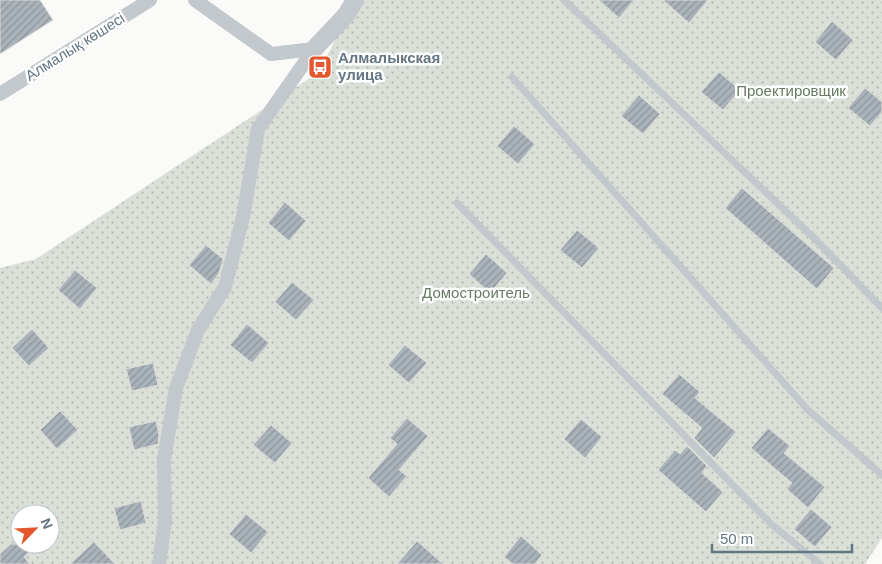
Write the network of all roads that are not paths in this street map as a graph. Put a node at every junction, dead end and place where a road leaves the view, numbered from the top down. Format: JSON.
{"nodes":[{"id":1,"x":150,"y":0,"type":"edge"},
{"id":2,"x":195,"y":0,"type":"edge"},
{"id":3,"x":355,"y":0,"type":"edge"},
{"id":4,"x":564,"y":0,"type":"edge"},
{"id":5,"x":314,"y":49,"type":"junction"},
{"id":6,"x":512,"y":77,"type":"dead end"},
{"id":7,"x":0,"y":94,"type":"edge"},
{"id":8,"x":456,"y":203,"type":"dead end"},
{"id":9,"x":882,"y":308,"type":"edge"},
{"id":10,"x":882,"y":475,"type":"edge"},
{"id":11,"x":159,"y":564,"type":"edge"},
{"id":12,"x":820,"y":564,"type":"edge"}],
"edges":[{"from":1,"to":7,"type":"street","name":"Алмалық көшесі"},
{"from":2,"to":5,"type":"street"},
{"from":3,"to":5,"type":"street"},
{"from":4,"to":9,"type":"lane"},
{"from":5,"to":11,"type":"street"},
{"from":6,"to":10,"type":"lane"},
{"from":8,"to":12,"type":"lane"}]}
